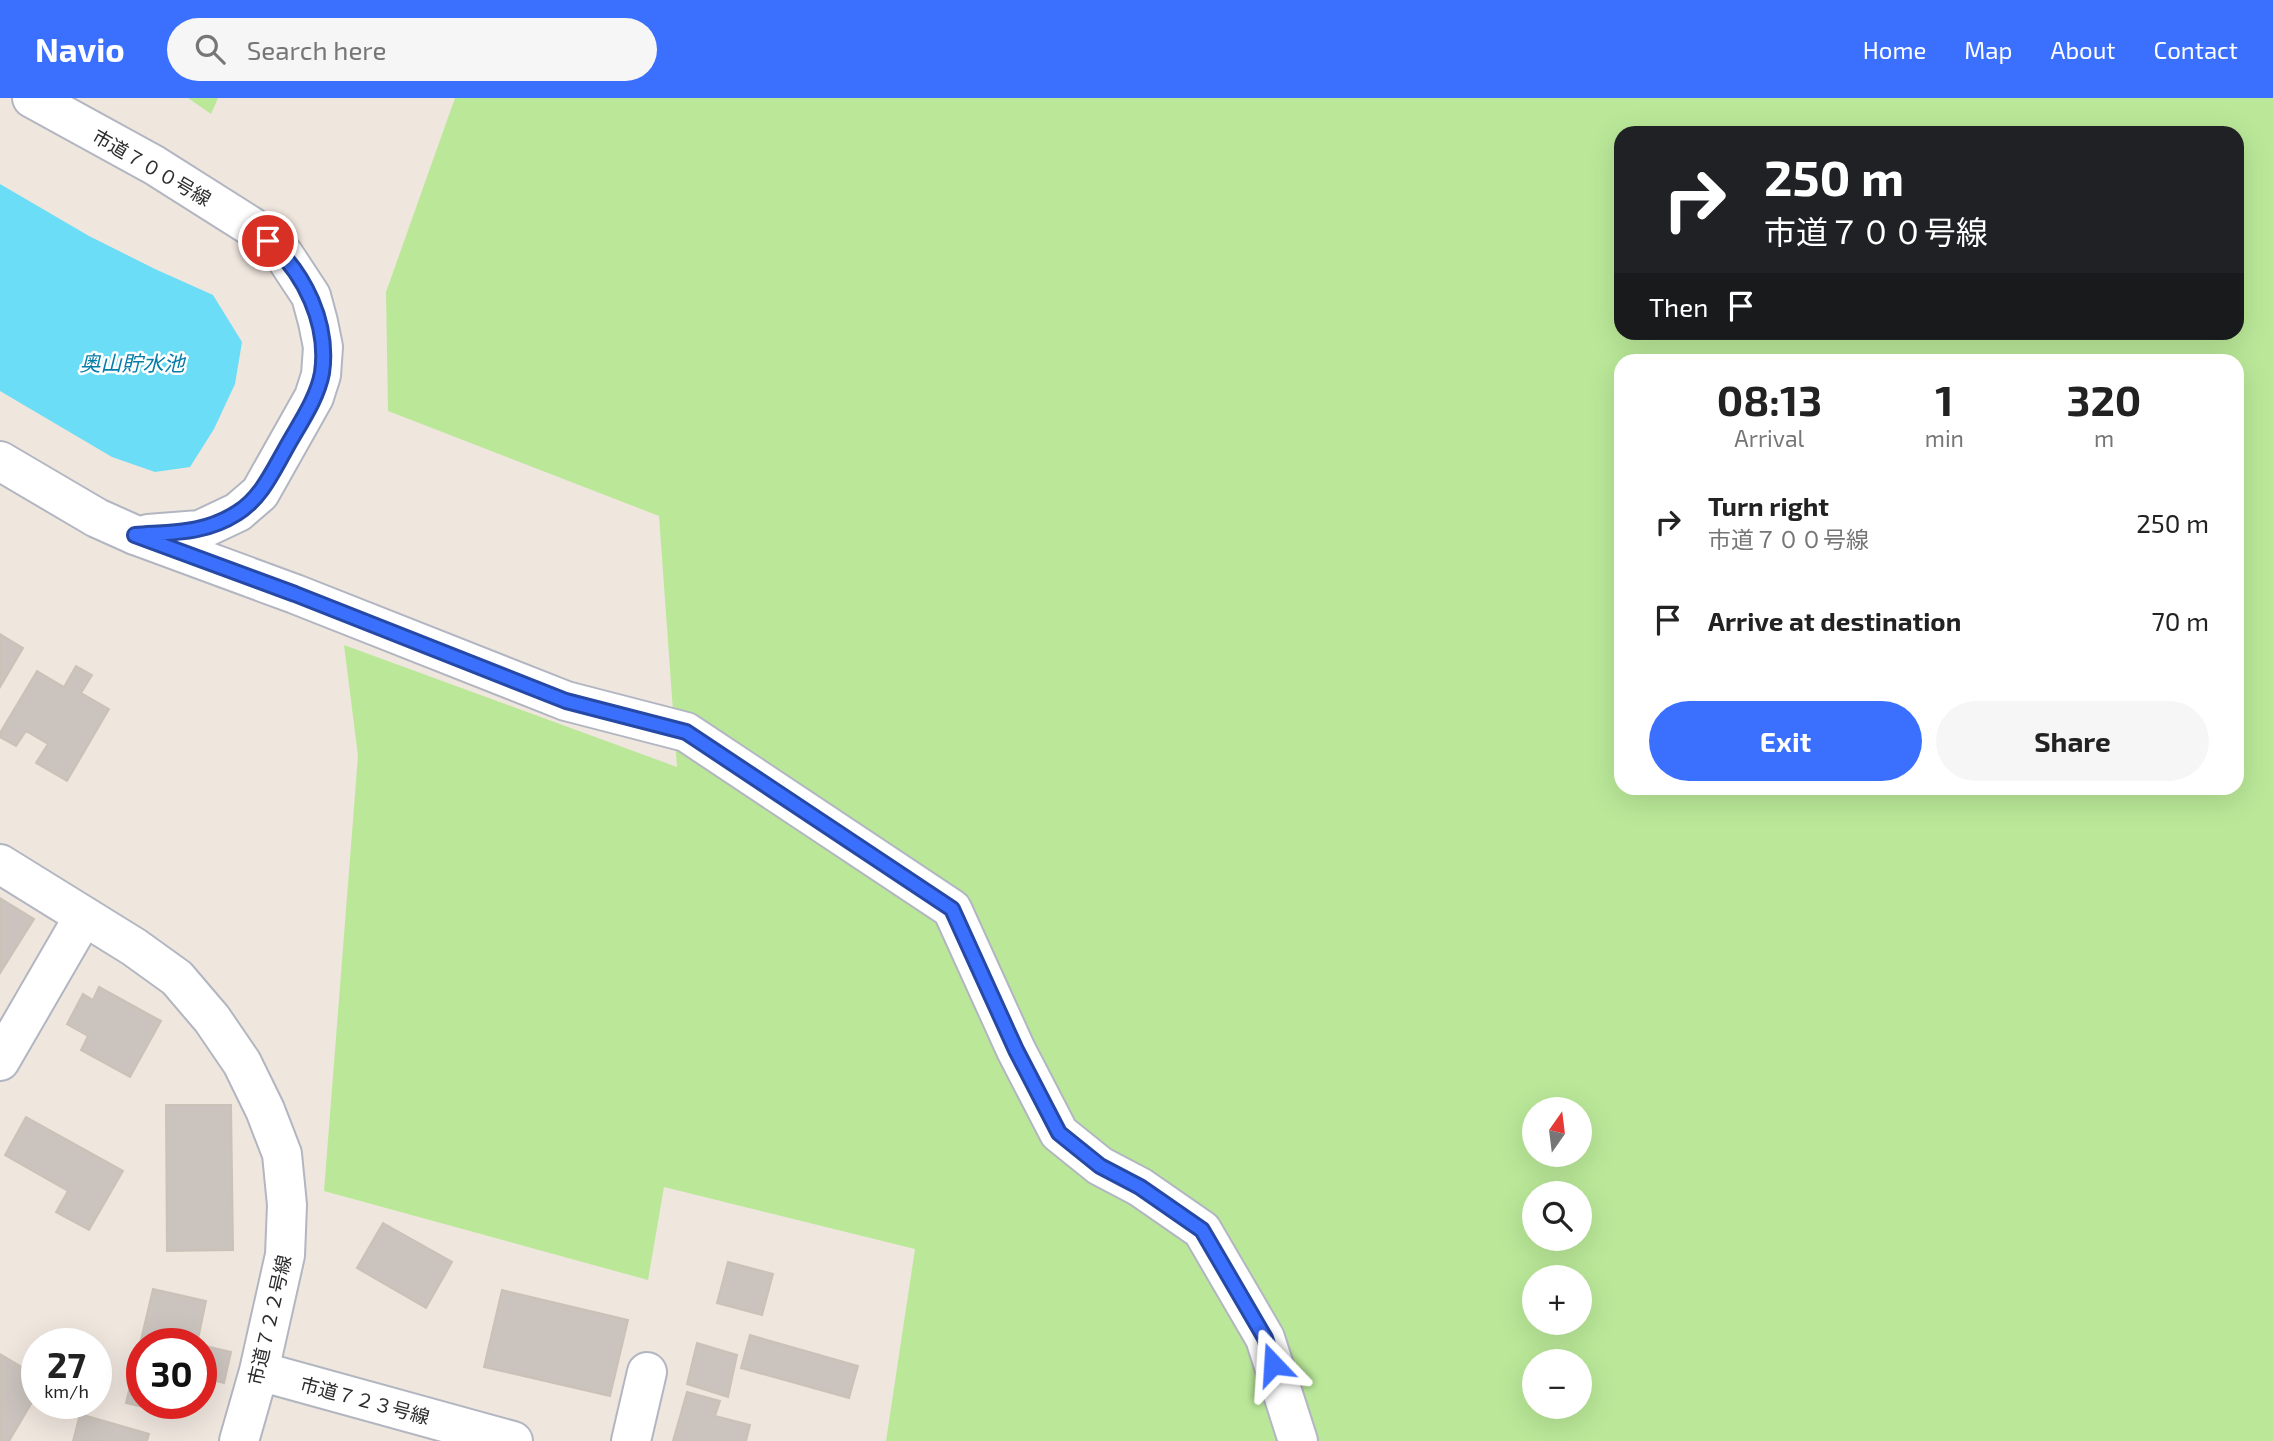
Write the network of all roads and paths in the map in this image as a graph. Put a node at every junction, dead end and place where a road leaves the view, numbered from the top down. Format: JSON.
{"nodes":[{"id":1,"x":32,"y":98,"type":"edge"},
{"id":2,"x":0,"y":461,"type":"edge"},
{"id":3,"x":135,"y":535,"type":"junction"},
{"id":4,"x":0,"y":864,"type":"edge"},
{"id":5,"x":84,"y":916,"type":"junction"},
{"id":6,"x":0,"y":1061,"type":"edge"},
{"id":7,"x":259,"y":1371,"type":"junction"},
{"id":8,"x":647,"y":1372,"type":"dead end"},
{"id":9,"x":239,"y":1441,"type":"edge"},
{"id":10,"x":513,"y":1441,"type":"edge"},
{"id":11,"x":631,"y":1441,"type":"edge"},
{"id":12,"x":1298,"y":1441,"type":"edge"}],
"edges":[{"from":1,"to":3,"type":"street","name":"市道７００号線"},
{"from":2,"to":3,"type":"street"},
{"from":3,"to":12,"type":"street"},
{"from":4,"to":5,"type":"street","name":"市道７２２号線"},
{"from":5,"to":6,"type":"street"},
{"from":5,"to":7,"type":"street","name":"市道７２２号線"},
{"from":7,"to":9,"type":"street","name":"市道７２２号線"},
{"from":7,"to":10,"type":"street","name":"市道７２３号線"},
{"from":8,"to":11,"type":"street"}]}
